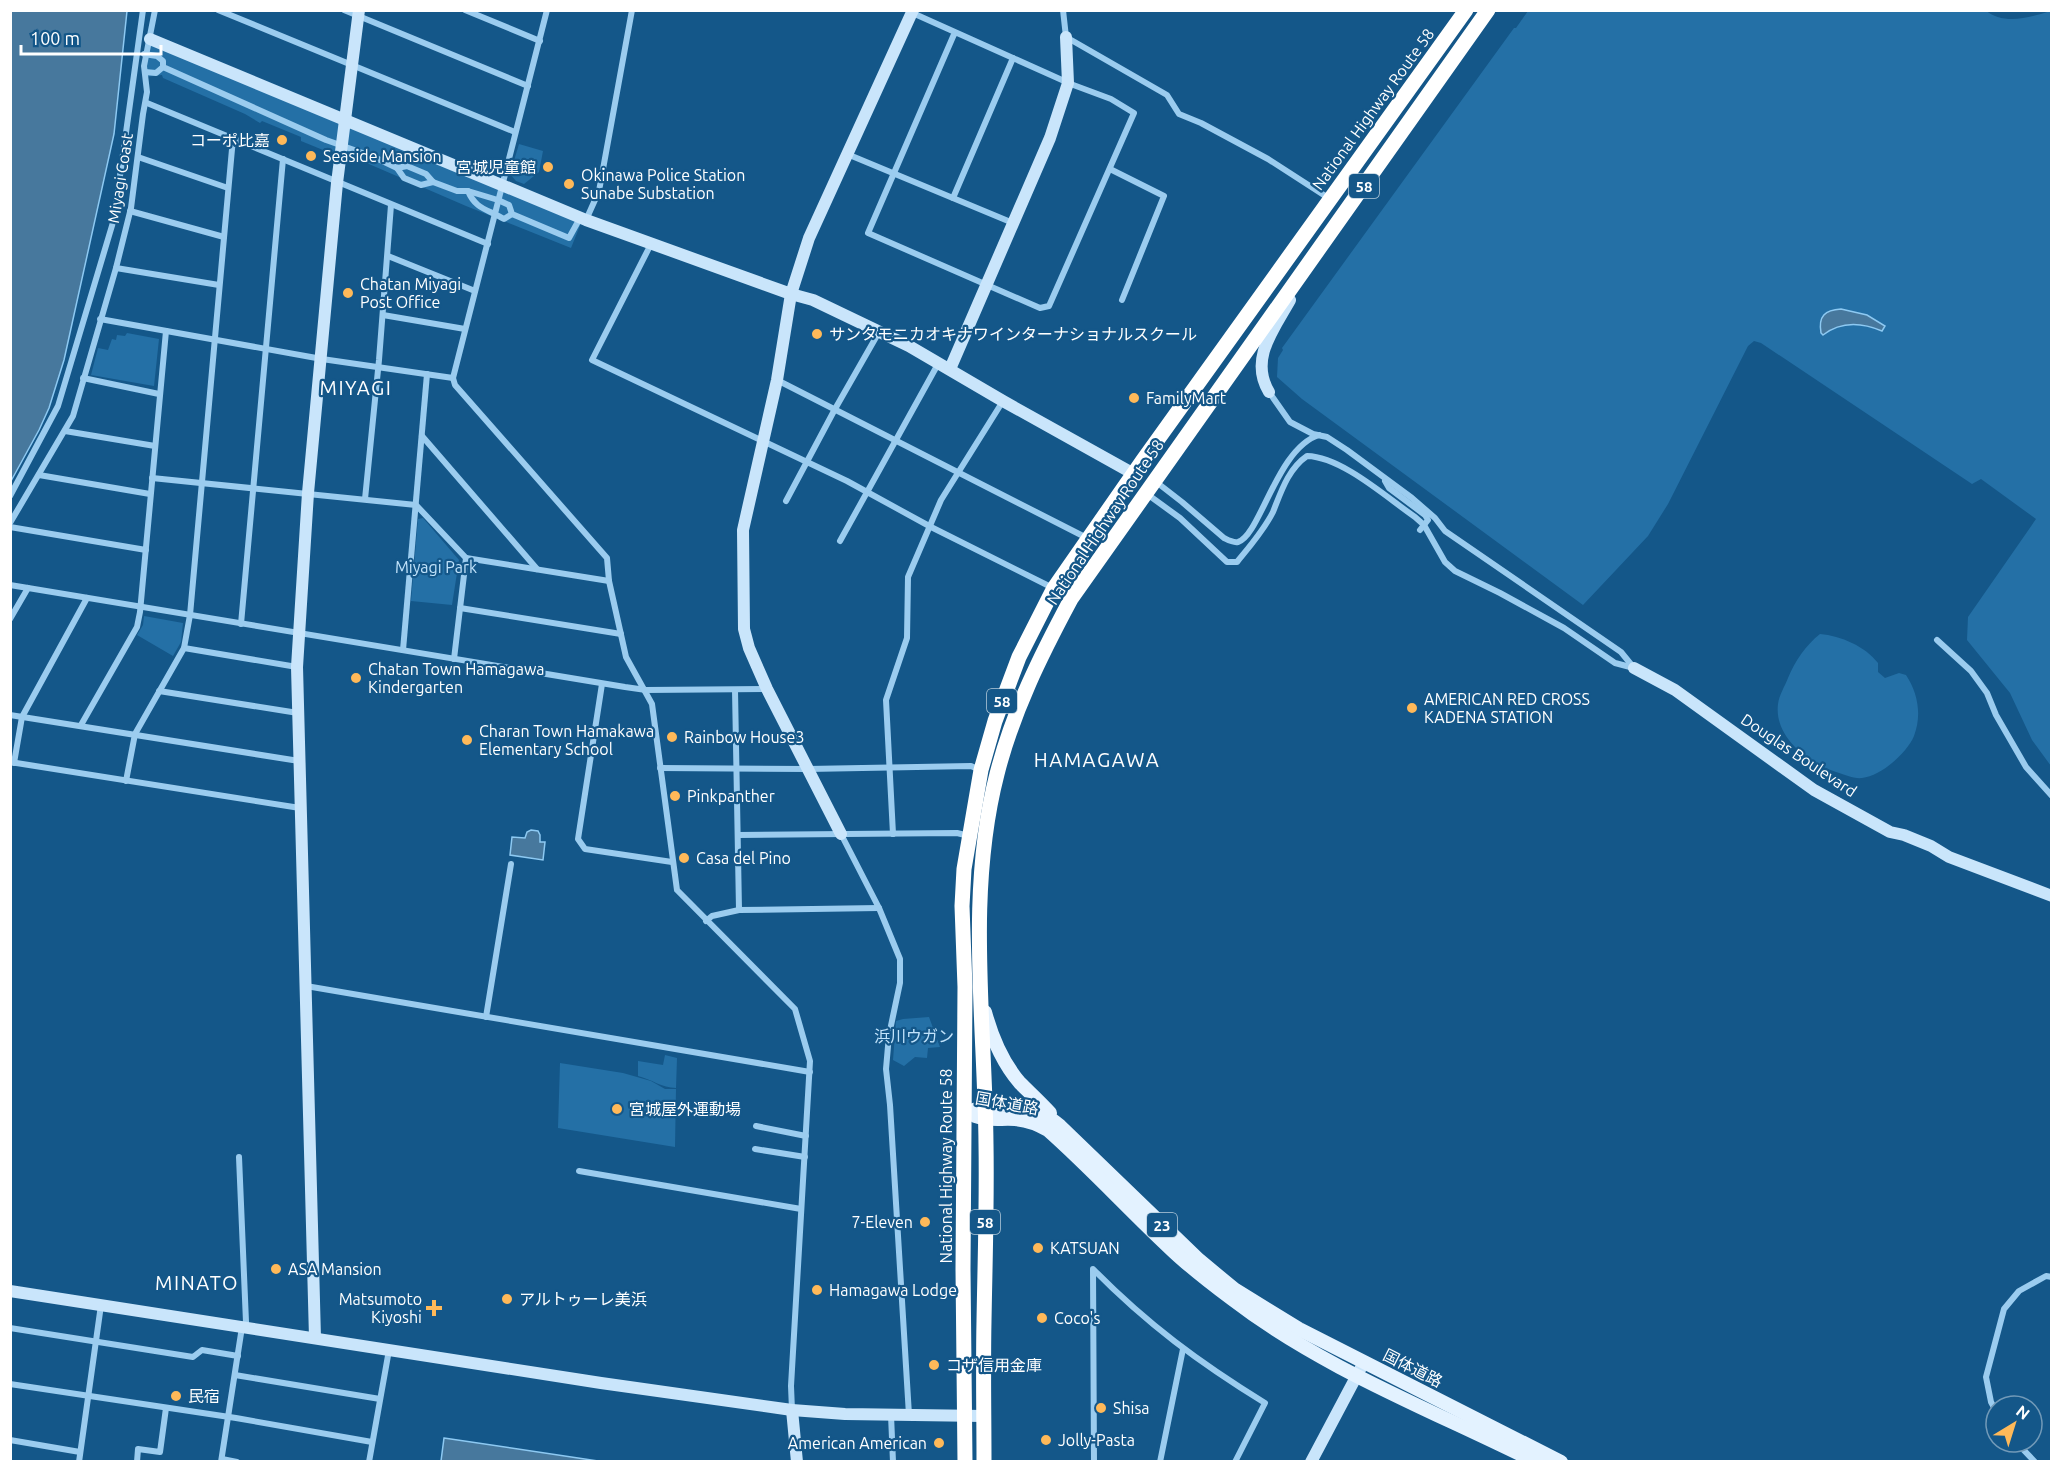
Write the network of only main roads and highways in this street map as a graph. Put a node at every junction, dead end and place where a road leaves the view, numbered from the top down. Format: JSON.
{"nodes":[{"id":1,"x":1466,"y":10,"type":"edge"},
{"id":2,"x":1488,"y":10,"type":"edge"},
{"id":3,"x":980,"y":996,"type":"junction"},
{"id":4,"x":986,"y":1112,"type":"junction"},
{"id":5,"x":965,"y":1113,"type":"junction"},
{"id":6,"x":1060,"y":1126,"type":"junction"},
{"id":7,"x":1360,"y":1369,"type":"junction"},
{"id":8,"x":965,"y":1461,"type":"edge"},
{"id":9,"x":984,"y":1461,"type":"edge"},
{"id":10,"x":1536,"y":1461,"type":"edge"},
{"id":11,"x":1561,"y":1461,"type":"edge"}],
"edges":[{"from":1,"to":5,"type":"highway","name":"National Highway Route 58","number":"58"},
{"from":2,"to":3,"type":"highway","name":"National Highway Route 58","number":"58"},
{"from":3,"to":4,"type":"highway","name":"National Highway Route 58","number":"58"},
{"from":3,"to":6,"type":"main road"},
{"from":4,"to":5,"type":"main road","name":"国体道路","number":"23"},
{"from":4,"to":6,"type":"main road","name":"国体道路","number":"23"},
{"from":4,"to":7,"type":"main road","name":"国体道路","number":"23"},
{"from":4,"to":9,"type":"highway","name":"National Highway Route 58","number":"58"},
{"from":5,"to":8,"type":"highway","name":"National Highway Route 58","number":"58"},
{"from":6,"to":7,"type":"main road","name":"国体道路","number":"23"},
{"from":7,"to":10,"type":"main road","name":"国体道路","number":"23"},
{"from":7,"to":11,"type":"main road","name":"国体道路","number":"23"}]}
